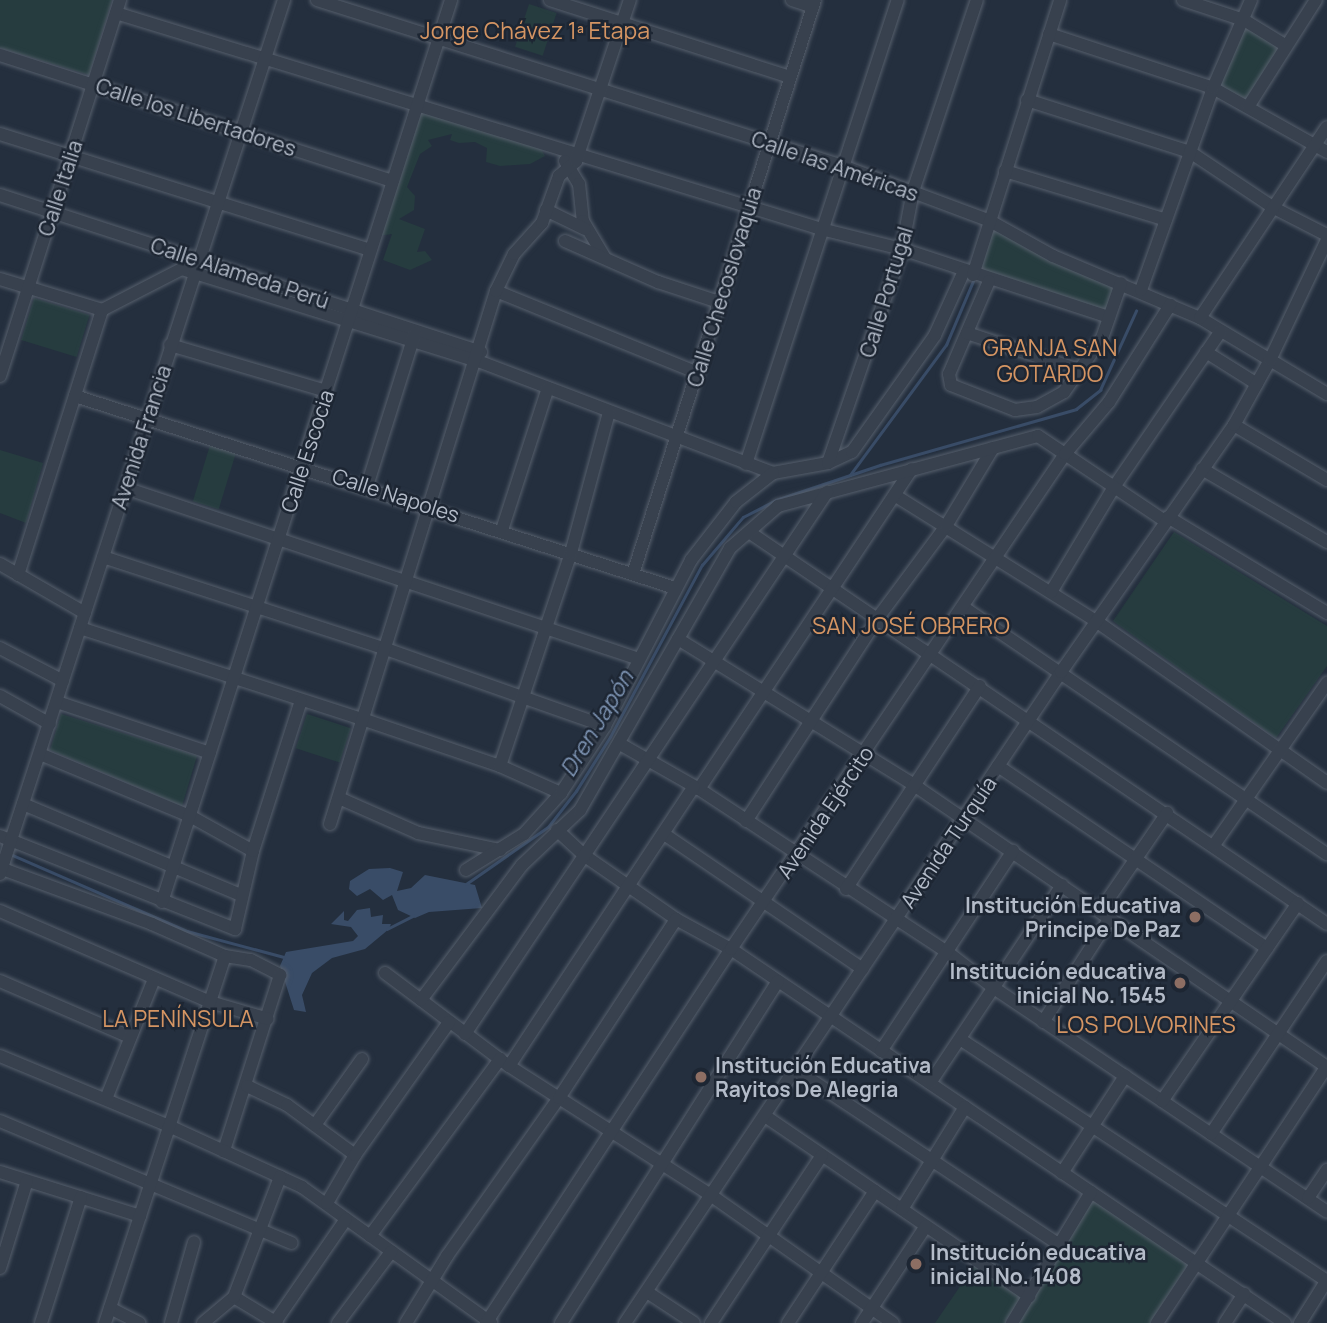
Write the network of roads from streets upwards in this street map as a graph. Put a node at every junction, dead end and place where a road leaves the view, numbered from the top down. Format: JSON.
{"nodes":[{"id":1,"x":284,"y":0,"type":"edge"},
{"id":2,"x":317,"y":0,"type":"edge"},
{"id":3,"x":451,"y":0,"type":"edge"},
{"id":4,"x":550,"y":0,"type":"edge"},
{"id":5,"x":630,"y":0,"type":"edge"},
{"id":6,"x":792,"y":0,"type":"edge"},
{"id":7,"x":898,"y":0,"type":"edge"},
{"id":8,"x":977,"y":0,"type":"edge"},
{"id":9,"x":1183,"y":0,"type":"edge"},
{"id":10,"x":1251,"y":0,"type":"edge"},
{"id":11,"x":1316,"y":0,"type":"edge"},
{"id":12,"x":1055,"y":1,"type":"edge"},
{"id":13,"x":814,"y":4,"type":"edge"},
{"id":14,"x":118,"y":6,"type":"edge"},
{"id":15,"x":1244,"y":20,"type":"junction"},
{"id":16,"x":622,"y":23,"type":"junction"},
{"id":17,"x":1049,"y":34,"type":"junction"},
{"id":18,"x":439,"y":40,"type":"junction"},
{"id":19,"x":1285,"y":45,"type":"junction"},
{"id":20,"x":0,"y":55,"type":"edge"},
{"id":21,"x":263,"y":59,"type":"junction"},
{"id":22,"x":790,"y":76,"type":"junction"},
{"id":23,"x":93,"y":83,"type":"junction"},
{"id":24,"x":1213,"y":88,"type":"junction"},
{"id":25,"x":601,"y":90,"type":"junction"},
{"id":26,"x":1027,"y":100,"type":"junction"},
{"id":27,"x":416,"y":106,"type":"junction"},
{"id":28,"x":1248,"y":107,"type":"junction"},
{"id":29,"x":1327,"y":127,"type":"edge"},
{"id":30,"x":239,"y":132,"type":"junction"},
{"id":31,"x":0,"y":134,"type":"edge"},
{"id":32,"x":769,"y":143,"type":"junction"},
{"id":33,"x":1314,"y":147,"type":"junction"},
{"id":34,"x":1190,"y":152,"type":"junction"},
{"id":35,"x":1327,"y":152,"type":"edge"},
{"id":36,"x":70,"y":156,"type":"junction"},
{"id":37,"x":574,"y":160,"type":"junction"},
{"id":38,"x":843,"y":166,"type":"junction"},
{"id":39,"x":1004,"y":171,"type":"junction"},
{"id":40,"x":392,"y":181,"type":"junction"},
{"id":41,"x":913,"y":191,"type":"junction"},
{"id":42,"x":0,"y":195,"type":"edge"},
{"id":43,"x":216,"y":201,"type":"junction"},
{"id":44,"x":748,"y":207,"type":"junction"},
{"id":45,"x":1274,"y":208,"type":"junction"},
{"id":46,"x":545,"y":210,"type":"junction"},
{"id":47,"x":52,"y":212,"type":"junction"},
{"id":48,"x":1166,"y":220,"type":"junction"},
{"id":49,"x":990,"y":221,"type":"junction"},
{"id":50,"x":825,"y":230,"type":"junction"},
{"id":51,"x":588,"y":231,"type":"junction"},
{"id":52,"x":1327,"y":238,"type":"edge"},
{"id":53,"x":565,"y":241,"type":"dead end"},
{"id":54,"x":902,"y":249,"type":"junction"},
{"id":55,"x":370,"y":250,"type":"junction"},
{"id":56,"x":606,"y":258,"type":"junction"},
{"id":57,"x":192,"y":266,"type":"junction"},
{"id":58,"x":968,"y":273,"type":"junction"},
{"id":59,"x":0,"y":279,"type":"edge"},
{"id":60,"x":989,"y":281,"type":"junction"},
{"id":61,"x":1121,"y":283,"type":"junction"},
{"id":62,"x":29,"y":287,"type":"junction"},
{"id":63,"x":1140,"y":290,"type":"junction"},
{"id":64,"x":496,"y":291,"type":"junction"},
{"id":65,"x":719,"y":302,"type":"junction"},
{"id":66,"x":1170,"y":305,"type":"junction"},
{"id":67,"x":102,"y":310,"type":"junction"},
{"id":68,"x":350,"y":315,"type":"junction"},
{"id":69,"x":1109,"y":317,"type":"junction"},
{"id":70,"x":1200,"y":318,"type":"junction"},
{"id":71,"x":1221,"y":331,"type":"junction"},
{"id":72,"x":967,"y":332,"type":"junction"},
{"id":73,"x":415,"y":334,"type":"junction"},
{"id":74,"x":170,"y":345,"type":"junction"},
{"id":75,"x":5,"y":349,"type":"edge"},
{"id":76,"x":1206,"y":352,"type":"junction"},
{"id":77,"x":479,"y":356,"type":"junction"},
{"id":78,"x":1270,"y":360,"type":"junction"},
{"id":79,"x":1082,"y":371,"type":"junction"},
{"id":80,"x":698,"y":373,"type":"junction"},
{"id":81,"x":0,"y":376,"type":"edge"},
{"id":82,"x":1257,"y":384,"type":"junction"},
{"id":83,"x":548,"y":388,"type":"junction"},
{"id":84,"x":326,"y":391,"type":"junction"},
{"id":85,"x":1327,"y":394,"type":"edge"},
{"id":86,"x":75,"y":396,"type":"junction"},
{"id":87,"x":609,"y":412,"type":"junction"},
{"id":88,"x":147,"y":418,"type":"junction"},
{"id":89,"x":1234,"y":425,"type":"junction"},
{"id":90,"x":678,"y":439,"type":"junction"},
{"id":91,"x":993,"y":448,"type":"junction"},
{"id":92,"x":1065,"y":454,"type":"junction"},
{"id":93,"x":828,"y":463,"type":"junction"},
{"id":94,"x":746,"y":464,"type":"junction"},
{"id":95,"x":302,"y":466,"type":"junction"},
{"id":96,"x":912,"y":468,"type":"junction"},
{"id":97,"x":1202,"y":469,"type":"junction"},
{"id":98,"x":773,"y":473,"type":"junction"},
{"id":99,"x":1327,"y":480,"type":"edge"},
{"id":100,"x":367,"y":486,"type":"junction"},
{"id":101,"x":1114,"y":487,"type":"junction"},
{"id":102,"x":125,"y":488,"type":"junction"},
{"id":103,"x":827,"y":492,"type":"junction"},
{"id":104,"x":896,"y":496,"type":"junction"},
{"id":105,"x":430,"y":506,"type":"junction"},
{"id":106,"x":1167,"y":519,"type":"junction"},
{"id":107,"x":946,"y":526,"type":"junction"},
{"id":108,"x":502,"y":530,"type":"junction"},
{"id":109,"x":749,"y":532,"type":"junction"},
{"id":110,"x":279,"y":538,"type":"junction"},
{"id":111,"x":1327,"y":542,"type":"edge"},
{"id":112,"x":570,"y":553,"type":"junction"},
{"id":113,"x":103,"y":557,"type":"junction"},
{"id":114,"x":996,"y":557,"type":"junction"},
{"id":115,"x":786,"y":558,"type":"junction"},
{"id":116,"x":0,"y":564,"type":"edge"},
{"id":117,"x":633,"y":574,"type":"junction"},
{"id":118,"x":18,"y":575,"type":"junction"},
{"id":119,"x":406,"y":578,"type":"junction"},
{"id":120,"x":675,"y":588,"type":"junction"},
{"id":121,"x":833,"y":591,"type":"junction"},
{"id":122,"x":1051,"y":592,"type":"junction"},
{"id":123,"x":963,"y":607,"type":"junction"},
{"id":124,"x":256,"y":610,"type":"junction"},
{"id":125,"x":85,"y":613,"type":"junction"},
{"id":126,"x":1327,"y":613,"type":"edge"},
{"id":127,"x":877,"y":619,"type":"junction"},
{"id":128,"x":1096,"y":621,"type":"junction"},
{"id":129,"x":547,"y":627,"type":"junction"},
{"id":130,"x":80,"y":628,"type":"junction"},
{"id":131,"x":678,"y":639,"type":"junction"},
{"id":132,"x":0,"y":648,"type":"edge"},
{"id":133,"x":386,"y":649,"type":"junction"},
{"id":134,"x":931,"y":654,"type":"junction"},
{"id":135,"x":715,"y":658,"type":"junction"},
{"id":136,"x":639,"y":659,"type":"junction"},
{"id":137,"x":1061,"y":672,"type":"junction"},
{"id":138,"x":63,"y":681,"type":"junction"},
{"id":139,"x":233,"y":681,"type":"junction"},
{"id":140,"x":1327,"y":683,"type":"edge"},
{"id":141,"x":980,"y":686,"type":"junction"},
{"id":142,"x":763,"y":691,"type":"junction"},
{"id":143,"x":0,"y":696,"type":"edge"},
{"id":144,"x":523,"y":697,"type":"junction"},
{"id":145,"x":301,"y":701,"type":"junction"},
{"id":146,"x":57,"y":702,"type":"junction"},
{"id":147,"x":812,"y":719,"type":"junction"},
{"id":148,"x":1030,"y":719,"type":"junction"},
{"id":149,"x":365,"y":720,"type":"junction"},
{"id":150,"x":50,"y":724,"type":"junction"},
{"id":151,"x":605,"y":726,"type":"junction"},
{"id":152,"x":620,"y":744,"type":"junction"},
{"id":153,"x":1276,"y":750,"type":"junction"},
{"id":154,"x":865,"y":752,"type":"junction"},
{"id":155,"x":210,"y":753,"type":"junction"},
{"id":156,"x":40,"y":754,"type":"junction"},
{"id":157,"x":649,"y":761,"type":"junction"},
{"id":158,"x":500,"y":766,"type":"junction"},
{"id":159,"x":998,"y":766,"type":"junction"},
{"id":160,"x":1327,"y":783,"type":"edge"},
{"id":161,"x":914,"y":785,"type":"junction"},
{"id":162,"x":696,"y":788,"type":"junction"},
{"id":163,"x":561,"y":793,"type":"junction"},
{"id":164,"x":339,"y":798,"type":"junction"},
{"id":165,"x":1245,"y":798,"type":"junction"},
{"id":166,"x":23,"y":804,"type":"junction"},
{"id":167,"x":1167,"y":813,"type":"junction"},
{"id":168,"x":190,"y":816,"type":"junction"},
{"id":169,"x":963,"y":819,"type":"junction"},
{"id":170,"x":746,"y":821,"type":"junction"},
{"id":171,"x":330,"y":824,"type":"dead end"},
{"id":172,"x":557,"y":830,"type":"junction"},
{"id":173,"x":664,"y":834,"type":"junction"},
{"id":174,"x":7,"y":840,"type":"edge"},
{"id":175,"x":1214,"y":845,"type":"junction"},
{"id":176,"x":500,"y":850,"type":"junction"},
{"id":177,"x":253,"y":851,"type":"junction"},
{"id":178,"x":1013,"y":851,"type":"junction"},
{"id":179,"x":1327,"y":854,"type":"edge"},
{"id":180,"x":585,"y":856,"type":"junction"},
{"id":181,"x":795,"y":856,"type":"junction"},
{"id":182,"x":1135,"y":859,"type":"junction"},
{"id":183,"x":1,"y":868,"type":"edge"},
{"id":184,"x":173,"y":868,"type":"junction"},
{"id":185,"x":466,"y":870,"type":"dead end"},
{"id":186,"x":1062,"y":885,"type":"junction"},
{"id":187,"x":629,"y":887,"type":"junction"},
{"id":188,"x":846,"y":889,"type":"junction"},
{"id":189,"x":241,"y":895,"type":"junction"},
{"id":190,"x":162,"y":902,"type":"junction"},
{"id":191,"x":763,"y":903,"type":"junction"},
{"id":192,"x":1298,"y":903,"type":"junction"},
{"id":193,"x":0,"y":911,"type":"edge"},
{"id":194,"x":1105,"y":914,"type":"junction"},
{"id":195,"x":676,"y":919,"type":"junction"},
{"id":196,"x":896,"y":920,"type":"junction"},
{"id":197,"x":1327,"y":924,"type":"edge"},
{"id":198,"x":1267,"y":948,"type":"junction"},
{"id":199,"x":732,"y":949,"type":"junction"},
{"id":200,"x":946,"y":951,"type":"junction"},
{"id":201,"x":225,"y":956,"type":"junction"},
{"id":202,"x":1327,"y":961,"type":"edge"},
{"id":203,"x":863,"y":969,"type":"junction"},
{"id":204,"x":385,"y":973,"type":"dead end"},
{"id":205,"x":155,"y":979,"type":"junction"},
{"id":206,"x":0,"y":981,"type":"edge"},
{"id":207,"x":778,"y":981,"type":"junction"},
{"id":208,"x":994,"y":988,"type":"junction"},
{"id":209,"x":421,"y":1000,"type":"junction"},
{"id":210,"x":1231,"y":1001,"type":"junction"},
{"id":211,"x":209,"y":1002,"type":"junction"},
{"id":212,"x":832,"y":1017,"type":"junction"},
{"id":213,"x":268,"y":1019,"type":"junction"},
{"id":214,"x":1043,"y":1021,"type":"junction"},
{"id":215,"x":449,"y":1022,"type":"junction"},
{"id":216,"x":465,"y":1034,"type":"junction"},
{"id":217,"x":1278,"y":1034,"type":"junction"},
{"id":218,"x":130,"y":1037,"type":"junction"},
{"id":219,"x":960,"y":1039,"type":"junction"},
{"id":220,"x":881,"y":1051,"type":"junction"},
{"id":221,"x":0,"y":1056,"type":"edge"},
{"id":222,"x":362,"y":1059,"type":"dead end"},
{"id":223,"x":504,"y":1063,"type":"junction"},
{"id":224,"x":1327,"y":1067,"type":"edge"},
{"id":225,"x":796,"y":1070,"type":"junction"},
{"id":226,"x":1125,"y":1076,"type":"junction"},
{"id":227,"x":930,"y":1083,"type":"junction"},
{"id":228,"x":247,"y":1086,"type":"junction"},
{"id":229,"x":559,"y":1098,"type":"junction"},
{"id":230,"x":106,"y":1099,"type":"junction"},
{"id":231,"x":1162,"y":1101,"type":"junction"},
{"id":232,"x":965,"y":1107,"type":"junction"},
{"id":233,"x":765,"y":1116,"type":"junction"},
{"id":234,"x":0,"y":1121,"type":"edge"},
{"id":235,"x":1094,"y":1124,"type":"junction"},
{"id":236,"x":315,"y":1125,"type":"junction"},
{"id":237,"x":169,"y":1126,"type":"junction"},
{"id":238,"x":613,"y":1132,"type":"junction"},
{"id":239,"x":1211,"y":1134,"type":"junction"},
{"id":240,"x":224,"y":1151,"type":"junction"},
{"id":241,"x":355,"y":1155,"type":"junction"},
{"id":242,"x":822,"y":1155,"type":"junction"},
{"id":243,"x":932,"y":1160,"type":"junction"},
{"id":244,"x":661,"y":1163,"type":"junction"},
{"id":245,"x":1260,"y":1167,"type":"junction"},
{"id":246,"x":1327,"y":1170,"type":"edge"},
{"id":247,"x":0,"y":1172,"type":"edge"},
{"id":248,"x":1062,"y":1172,"type":"junction"},
{"id":249,"x":280,"y":1177,"type":"junction"},
{"id":250,"x":27,"y":1181,"type":"junction"},
{"id":251,"x":151,"y":1182,"type":"junction"},
{"id":252,"x":875,"y":1191,"type":"junction"},
{"id":253,"x":1091,"y":1192,"type":"junction"},
{"id":254,"x":712,"y":1196,"type":"junction"},
{"id":255,"x":81,"y":1198,"type":"junction"},
{"id":256,"x":1308,"y":1198,"type":"junction"},
{"id":257,"x":327,"y":1203,"type":"junction"},
{"id":258,"x":902,"y":1209,"type":"junction"},
{"id":259,"x":1327,"y":1212,"type":"edge"},
{"id":260,"x":1229,"y":1214,"type":"junction"},
{"id":261,"x":140,"y":1216,"type":"junction"},
{"id":262,"x":346,"y":1219,"type":"junction"},
{"id":263,"x":926,"y":1226,"type":"junction"},
{"id":264,"x":257,"y":1228,"type":"junction"},
{"id":265,"x":768,"y":1235,"type":"junction"},
{"id":266,"x":370,"y":1236,"type":"junction"},
{"id":267,"x":194,"y":1242,"type":"dead end"},
{"id":268,"x":292,"y":1243,"type":"dead end"},
{"id":269,"x":1059,"y":1245,"type":"junction"},
{"id":270,"x":391,"y":1252,"type":"junction"},
{"id":271,"x":1197,"y":1263,"type":"junction"},
{"id":272,"x":0,"y":1268,"type":"edge"},
{"id":273,"x":821,"y":1273,"type":"junction"},
{"id":274,"x":1327,"y":1280,"type":"edge"},
{"id":275,"x":433,"y":1281,"type":"junction"},
{"id":276,"x":647,"y":1292,"type":"junction"},
{"id":277,"x":1244,"y":1294,"type":"junction"},
{"id":278,"x":1028,"y":1296,"type":"junction"},
{"id":279,"x":234,"y":1297,"type":"junction"},
{"id":280,"x":110,"y":1308,"type":"junction"},
{"id":281,"x":872,"y":1308,"type":"junction"},
{"id":282,"x":258,"y":1311,"type":"junction"},
{"id":283,"x":276,"y":1322,"type":"edge"},
{"id":284,"x":488,"y":1322,"type":"edge"},
{"id":285,"x":41,"y":1323,"type":"edge"},
{"id":286,"x":105,"y":1323,"type":"edge"},
{"id":287,"x":139,"y":1323,"type":"edge"},
{"id":288,"x":170,"y":1323,"type":"edge"},
{"id":289,"x":203,"y":1323,"type":"edge"},
{"id":290,"x":251,"y":1323,"type":"edge"},
{"id":291,"x":338,"y":1323,"type":"edge"},
{"id":292,"x":406,"y":1323,"type":"edge"},
{"id":293,"x":561,"y":1323,"type":"edge"},
{"id":294,"x":625,"y":1323,"type":"edge"},
{"id":295,"x":694,"y":1323,"type":"edge"},
{"id":296,"x":710,"y":1323,"type":"edge"},
{"id":297,"x":788,"y":1323,"type":"edge"},
{"id":298,"x":862,"y":1323,"type":"edge"},
{"id":299,"x":892,"y":1323,"type":"edge"},
{"id":300,"x":1012,"y":1323,"type":"edge"},
{"id":301,"x":1157,"y":1323,"type":"edge"},
{"id":302,"x":1225,"y":1323,"type":"edge"},
{"id":303,"x":1285,"y":1323,"type":"edge"},
{"id":304,"x":1300,"y":1323,"type":"edge"}],
"edges":[{"from":1,"to":21,"type":"street","name":"Avenida Francia"},
{"from":2,"to":18,"type":"street","name":"Calle las Américas"},
{"from":3,"to":18,"type":"street","name":"Calle Escocia"},
{"from":4,"to":16,"type":"street"},
{"from":5,"to":16,"type":"street"},
{"from":6,"to":13,"type":"street"},
{"from":7,"to":38,"type":"street"},
{"from":8,"to":41,"type":"street","name":"Calle Portugal"},
{"from":9,"to":15,"type":"street"},
{"from":10,"to":15,"type":"street"},
{"from":11,"to":19,"type":"street"},
{"from":12,"to":17,"type":"street"},
{"from":13,"to":22,"type":"street","name":"Calle Checoslovaquia"},
{"from":14,"to":21,"type":"street"},
{"from":14,"to":23,"type":"street","name":"Calle Italia"},
{"from":15,"to":19,"type":"street"},
{"from":15,"to":24,"type":"street"},
{"from":16,"to":22,"type":"street"},
{"from":16,"to":25,"type":"street"},
{"from":17,"to":24,"type":"street"},
{"from":17,"to":26,"type":"street"},
{"from":18,"to":25,"type":"street","name":"Calle las Américas"},
{"from":18,"to":27,"type":"street","name":"Calle Escocia"},
{"from":19,"to":28,"type":"street"},
{"from":20,"to":23,"type":"street","name":"Calle los Libertadores"},
{"from":21,"to":27,"type":"street"},
{"from":21,"to":30,"type":"street","name":"Avenida Francia"},
{"from":22,"to":32,"type":"street","name":"Calle Checoslovaquia"},
{"from":23,"to":30,"type":"street","name":"Calle los Libertadores"},
{"from":23,"to":36,"type":"street","name":"Calle Italia"},
{"from":24,"to":28,"type":"street"},
{"from":24,"to":34,"type":"street"},
{"from":25,"to":32,"type":"street","name":"Calle las Américas"},
{"from":25,"to":37,"type":"street"},
{"from":26,"to":34,"type":"street"},
{"from":26,"to":39,"type":"street"},
{"from":27,"to":37,"type":"street"},
{"from":27,"to":40,"type":"street","name":"Calle Escocia"},
{"from":28,"to":33,"type":"street"},
{"from":29,"to":33,"type":"street"},
{"from":30,"to":40,"type":"street","name":"Calle los Libertadores"},
{"from":30,"to":43,"type":"street","name":"Avenida Francia"},
{"from":31,"to":36,"type":"street"},
{"from":32,"to":38,"type":"street","name":"Calle las Américas"},
{"from":32,"to":44,"type":"street","name":"Calle Checoslovaquia"},
{"from":33,"to":35,"type":"street"},
{"from":33,"to":45,"type":"street"},
{"from":34,"to":45,"type":"street"},
{"from":34,"to":48,"type":"street"},
{"from":36,"to":43,"type":"street"},
{"from":36,"to":47,"type":"street","name":"Calle Italia"},
{"from":37,"to":44,"type":"street"},
{"from":37,"to":46,"type":"street"},
{"from":37,"to":51,"type":"street"},
{"from":38,"to":41,"type":"street","name":"Calle las Américas"},
{"from":38,"to":50,"type":"street"},
{"from":39,"to":48,"type":"street"},
{"from":39,"to":49,"type":"street"},
{"from":40,"to":55,"type":"street","name":"Calle Escocia"},
{"from":41,"to":49,"type":"street","name":"Calle las Américas"},
{"from":41,"to":54,"type":"street","name":"Calle Portugal"},
{"from":42,"to":47,"type":"street","name":"Calle Alameda Perú"},
{"from":43,"to":55,"type":"street"},
{"from":43,"to":57,"type":"street","name":"Avenida Francia"},
{"from":44,"to":50,"type":"street"},
{"from":44,"to":65,"type":"street","name":"Calle Checoslovaquia"},
{"from":45,"to":52,"type":"street"},
{"from":45,"to":70,"type":"street"},
{"from":46,"to":51,"type":"street"},
{"from":46,"to":64,"type":"street"},
{"from":47,"to":57,"type":"street","name":"Calle Alameda Perú"},
{"from":47,"to":62,"type":"street","name":"Calle Italia"},
{"from":48,"to":63,"type":"street"},
{"from":49,"to":58,"type":"street"},
{"from":49,"to":61,"type":"street","name":"Calle las Américas"},
{"from":50,"to":54,"type":"street"},
{"from":50,"to":94,"type":"street"},
{"from":51,"to":56,"type":"street"},
{"from":52,"to":78,"type":"street","name":"Avenida Turquía"},
{"from":53,"to":56,"type":"street"},
{"from":54,"to":58,"type":"street"},
{"from":54,"to":93,"type":"street","name":"Calle Portugal"},
{"from":55,"to":68,"type":"street","name":"Calle Escocia"},
{"from":56,"to":65,"type":"street"},
{"from":57,"to":67,"type":"street"},
{"from":57,"to":68,"type":"street","name":"Calle Alameda Perú"},
{"from":57,"to":74,"type":"street","name":"Avenida Francia"},
{"from":58,"to":60,"type":"street"},
{"from":58,"to":93,"type":"street"},
{"from":59,"to":62,"type":"street"},
{"from":60,"to":69,"type":"street"},
{"from":60,"to":72,"type":"street"},
{"from":61,"to":63,"type":"street","name":"Calle las Américas"},
{"from":61,"to":69,"type":"street"},
{"from":62,"to":67,"type":"street"},
{"from":62,"to":75,"type":"street","name":"Calle Italia"},
{"from":63,"to":66,"type":"street","name":"Calle las Américas"},
{"from":64,"to":77,"type":"street"},
{"from":64,"to":80,"type":"street"},
{"from":65,"to":80,"type":"street","name":"Calle Checoslovaquia"},
{"from":66,"to":70,"type":"street","name":"Calle las Américas"},
{"from":66,"to":92,"type":"street","name":"Avenida Ejército"},
{"from":67,"to":86,"type":"street"},
{"from":68,"to":73,"type":"street","name":"Calle Alameda Perú"},
{"from":68,"to":84,"type":"street","name":"Calle Escocia"},
{"from":69,"to":79,"type":"street"},
{"from":70,"to":71,"type":"street","name":"Calle las Américas"},
{"from":71,"to":76,"type":"street"},
{"from":71,"to":78,"type":"street","name":"Calle las Américas"},
{"from":72,"to":79,"type":"street"},
{"from":72,"to":79,"type":"street"},
{"from":73,"to":77,"type":"street","name":"Calle Alameda Perú"},
{"from":73,"to":100,"type":"street"},
{"from":74,"to":84,"type":"street"},
{"from":74,"to":88,"type":"street","name":"Avenida Francia"},
{"from":75,"to":81,"type":"street","name":"Calle Italia"},
{"from":76,"to":82,"type":"street"},
{"from":76,"to":101,"type":"street"},
{"from":77,"to":83,"type":"street","name":"Calle Alameda Perú"},
{"from":77,"to":105,"type":"street"},
{"from":78,"to":82,"type":"street","name":"Avenida Turquía"},
{"from":78,"to":85,"type":"street","name":"Calle las Américas"},
{"from":80,"to":90,"type":"street","name":"Calle Checoslovaquia"},
{"from":82,"to":89,"type":"street","name":"Avenida Turquía"},
{"from":83,"to":87,"type":"street","name":"Calle Alameda Perú"},
{"from":83,"to":108,"type":"street"},
{"from":84,"to":95,"type":"street","name":"Calle Escocia"},
{"from":86,"to":88,"type":"street","name":"Calle Napoles"},
{"from":86,"to":118,"type":"street"},
{"from":87,"to":90,"type":"street","name":"Calle Alameda Perú"},
{"from":87,"to":112,"type":"street"},
{"from":88,"to":95,"type":"street","name":"Calle Napoles"},
{"from":88,"to":102,"type":"street","name":"Avenida Francia"},
{"from":89,"to":97,"type":"street","name":"Avenida Turquía"},
{"from":89,"to":99,"type":"street"},
{"from":90,"to":94,"type":"street","name":"Calle Alameda Perú"},
{"from":90,"to":117,"type":"street","name":"Calle Checoslovaquia"},
{"from":91,"to":92,"type":"street"},
{"from":91,"to":96,"type":"street"},
{"from":91,"to":107,"type":"street"},
{"from":92,"to":101,"type":"street"},
{"from":92,"to":114,"type":"street","name":"Avenida Ejército"},
{"from":93,"to":98,"type":"street"},
{"from":94,"to":98,"type":"street","name":"Calle Alameda Perú"},
{"from":95,"to":100,"type":"street","name":"Calle Napoles"},
{"from":95,"to":110,"type":"street","name":"Calle Escocia"},
{"from":96,"to":103,"type":"street"},
{"from":96,"to":104,"type":"street"},
{"from":97,"to":106,"type":"street","name":"Avenida Turquía"},
{"from":97,"to":111,"type":"street"},
{"from":98,"to":120,"type":"street"},
{"from":100,"to":105,"type":"street","name":"Calle Napoles"},
{"from":101,"to":106,"type":"street"},
{"from":101,"to":122,"type":"street"},
{"from":102,"to":110,"type":"street"},
{"from":102,"to":113,"type":"street","name":"Avenida Francia"},
{"from":103,"to":109,"type":"street"},
{"from":103,"to":115,"type":"street"},
{"from":104,"to":107,"type":"street"},
{"from":104,"to":121,"type":"street"},
{"from":105,"to":108,"type":"street","name":"Calle Napoles"},
{"from":105,"to":119,"type":"street"},
{"from":106,"to":126,"type":"street"},
{"from":106,"to":128,"type":"street","name":"Avenida Turquía"},
{"from":107,"to":114,"type":"street"},
{"from":107,"to":127,"type":"street"},
{"from":108,"to":112,"type":"street","name":"Calle Napoles"},
{"from":109,"to":115,"type":"street"},
{"from":109,"to":131,"type":"street"},
{"from":110,"to":119,"type":"street"},
{"from":110,"to":124,"type":"street","name":"Calle Escocia"},
{"from":112,"to":117,"type":"street","name":"Calle Napoles"},
{"from":112,"to":129,"type":"street"},
{"from":113,"to":124,"type":"street"},
{"from":113,"to":125,"type":"street","name":"Avenida Francia"},
{"from":114,"to":122,"type":"street"},
{"from":114,"to":123,"type":"street","name":"Avenida Ejército"},
{"from":115,"to":121,"type":"street"},
{"from":115,"to":135,"type":"street"},
{"from":116,"to":118,"type":"street"},
{"from":117,"to":120,"type":"street","name":"Calle Napoles"},
{"from":118,"to":125,"type":"street"},
{"from":119,"to":129,"type":"street"},
{"from":119,"to":133,"type":"street"},
{"from":120,"to":136,"type":"street"},
{"from":121,"to":127,"type":"street"},
{"from":121,"to":142,"type":"street"},
{"from":122,"to":128,"type":"street"},
{"from":123,"to":134,"type":"street","name":"Avenida Ejército"},
{"from":123,"to":137,"type":"street"},
{"from":124,"to":133,"type":"street"},
{"from":124,"to":139,"type":"street","name":"Calle Escocia"},
{"from":125,"to":130,"type":"street","name":"Avenida Francia"},
{"from":127,"to":134,"type":"street"},
{"from":127,"to":147,"type":"street"},
{"from":128,"to":137,"type":"street","name":"Avenida Turquía"},
{"from":128,"to":153,"type":"street"},
{"from":129,"to":136,"type":"street"},
{"from":129,"to":144,"type":"street"},
{"from":130,"to":138,"type":"street","name":"Avenida Francia"},
{"from":130,"to":139,"type":"street"},
{"from":131,"to":135,"type":"street"},
{"from":131,"to":152,"type":"street"},
{"from":132,"to":138,"type":"street"},
{"from":133,"to":144,"type":"street"},
{"from":133,"to":149,"type":"street"},
{"from":134,"to":141,"type":"street"},
{"from":134,"to":154,"type":"street","name":"Avenida Ejército"},
{"from":135,"to":142,"type":"street"},
{"from":135,"to":157,"type":"street"},
{"from":136,"to":151,"type":"street"},
{"from":137,"to":148,"type":"street","name":"Avenida Turquía"},
{"from":137,"to":165,"type":"street"},
{"from":138,"to":146,"type":"street","name":"Avenida Francia"},
{"from":139,"to":145,"type":"street"},
{"from":139,"to":155,"type":"street","name":"Calle Escocia"},
{"from":140,"to":153,"type":"street"},
{"from":141,"to":148,"type":"street"},
{"from":141,"to":161,"type":"street"},
{"from":142,"to":147,"type":"street"},
{"from":142,"to":162,"type":"street"},
{"from":143,"to":150,"type":"street"},
{"from":144,"to":151,"type":"street"},
{"from":144,"to":158,"type":"street"},
{"from":145,"to":149,"type":"street"},
{"from":145,"to":177,"type":"street"},
{"from":146,"to":150,"type":"street","name":"Avenida Francia"},
{"from":146,"to":155,"type":"street"},
{"from":147,"to":154,"type":"street"},
{"from":147,"to":170,"type":"street"},
{"from":148,"to":159,"type":"street","name":"Avenida Turquía"},
{"from":148,"to":167,"type":"street"},
{"from":149,"to":158,"type":"street"},
{"from":149,"to":164,"type":"street"},
{"from":150,"to":156,"type":"street","name":"Avenida Francia"},
{"from":151,"to":163,"type":"street"},
{"from":152,"to":157,"type":"street"},
{"from":152,"to":172,"type":"street"},
{"from":153,"to":160,"type":"street"},
{"from":153,"to":165,"type":"street"},
{"from":154,"to":161,"type":"street"},
{"from":154,"to":181,"type":"street","name":"Avenida Ejército"},
{"from":155,"to":168,"type":"street","name":"Calle Escocia"},
{"from":156,"to":166,"type":"street","name":"Avenida Francia"},
{"from":156,"to":168,"type":"street"},
{"from":157,"to":162,"type":"street"},
{"from":157,"to":180,"type":"street"},
{"from":158,"to":163,"type":"street"},
{"from":159,"to":169,"type":"street","name":"Avenida Turquía"},
{"from":159,"to":182,"type":"street"},
{"from":161,"to":169,"type":"street"},
{"from":161,"to":188,"type":"street"},
{"from":162,"to":170,"type":"street"},
{"from":162,"to":173,"type":"street"},
{"from":163,"to":176,"type":"street"},
{"from":164,"to":171,"type":"street"},
{"from":164,"to":176,"type":"street"},
{"from":165,"to":175,"type":"street"},
{"from":165,"to":179,"type":"street"},
{"from":166,"to":174,"type":"street","name":"Avenida Francia"},
{"from":166,"to":184,"type":"street"},
{"from":167,"to":175,"type":"street"},
{"from":167,"to":182,"type":"street"},
{"from":168,"to":177,"type":"street"},
{"from":168,"to":184,"type":"street","name":"Calle Escocia"},
{"from":169,"to":178,"type":"street"},
{"from":169,"to":196,"type":"street","name":"Avenida Turquía"},
{"from":170,"to":181,"type":"street"},
{"from":172,"to":180,"type":"street"},
{"from":172,"to":209,"type":"street"},
{"from":173,"to":187,"type":"street"},
{"from":173,"to":191,"type":"street"},
{"from":174,"to":183,"type":"street","name":"Avenida Francia"},
{"from":174,"to":190,"type":"street"},
{"from":175,"to":192,"type":"street"},
{"from":176,"to":185,"type":"street"},
{"from":177,"to":189,"type":"street"},
{"from":178,"to":186,"type":"street"},
{"from":178,"to":200,"type":"street"},
{"from":180,"to":187,"type":"street"},
{"from":180,"to":216,"type":"street"},
{"from":181,"to":188,"type":"street"},
{"from":181,"to":191,"type":"street","name":"Avenida Ejército"},
{"from":182,"to":194,"type":"street"},
{"from":182,"to":198,"type":"street"},
{"from":183,"to":201,"type":"street"},
{"from":184,"to":189,"type":"street"},
{"from":184,"to":190,"type":"street","name":"Calle Escocia"},
{"from":186,"to":194,"type":"street"},
{"from":186,"to":208,"type":"street"},
{"from":187,"to":195,"type":"street"},
{"from":187,"to":223,"type":"street"},
{"from":188,"to":196,"type":"street"},
{"from":189,"to":190,"type":"street"},
{"from":191,"to":199,"type":"street","name":"Avenida Ejército"},
{"from":191,"to":203,"type":"street"},
{"from":192,"to":197,"type":"street"},
{"from":192,"to":198,"type":"street"},
{"from":193,"to":205,"type":"street"},
{"from":194,"to":210,"type":"street"},
{"from":194,"to":214,"type":"street"},
{"from":195,"to":199,"type":"street"},
{"from":195,"to":229,"type":"street"},
{"from":196,"to":200,"type":"street"},
{"from":196,"to":203,"type":"street","name":"Avenida Turquía"},
{"from":198,"to":210,"type":"street"},
{"from":199,"to":207,"type":"street"},
{"from":199,"to":238,"type":"street","name":"Avenida Ejército"},
{"from":200,"to":208,"type":"street"},
{"from":200,"to":220,"type":"street"},
{"from":201,"to":211,"type":"street"},
{"from":201,"to":213,"type":"street"},
{"from":202,"to":217,"type":"street"},
{"from":203,"to":212,"type":"street","name":"Avenida Turquía"},
{"from":204,"to":209,"type":"street"},
{"from":205,"to":211,"type":"street"},
{"from":205,"to":218,"type":"street"},
{"from":206,"to":218,"type":"street"},
{"from":207,"to":212,"type":"street"},
{"from":207,"to":244,"type":"street"},
{"from":208,"to":214,"type":"street"},
{"from":208,"to":219,"type":"street"},
{"from":209,"to":215,"type":"street"},
{"from":210,"to":217,"type":"street"},
{"from":210,"to":231,"type":"street"},
{"from":211,"to":213,"type":"street"},
{"from":211,"to":237,"type":"street"},
{"from":212,"to":220,"type":"street"},
{"from":212,"to":225,"type":"street","name":"Avenida Turquía"},
{"from":213,"to":228,"type":"street"},
{"from":214,"to":226,"type":"street"},
{"from":215,"to":216,"type":"street"},
{"from":215,"to":241,"type":"street"},
{"from":216,"to":223,"type":"street"},
{"from":217,"to":224,"type":"street"},
{"from":217,"to":239,"type":"street"},
{"from":218,"to":230,"type":"street"},
{"from":219,"to":227,"type":"street"},
{"from":219,"to":235,"type":"street"},
{"from":220,"to":227,"type":"street"},
{"from":221,"to":230,"type":"street"},
{"from":222,"to":236,"type":"street"},
{"from":223,"to":229,"type":"street"},
{"from":223,"to":266,"type":"street"},
{"from":224,"to":245,"type":"street"},
{"from":225,"to":233,"type":"street","name":"Avenida Turquía"},
{"from":225,"to":243,"type":"street"},
{"from":226,"to":231,"type":"street"},
{"from":226,"to":235,"type":"street"},
{"from":227,"to":232,"type":"street"},
{"from":228,"to":236,"type":"street"},
{"from":228,"to":240,"type":"street"},
{"from":229,"to":238,"type":"street"},
{"from":229,"to":275,"type":"street"},
{"from":230,"to":237,"type":"street"},
{"from":231,"to":239,"type":"street"},
{"from":232,"to":243,"type":"street"},
{"from":232,"to":248,"type":"street"},
{"from":233,"to":242,"type":"street"},
{"from":233,"to":254,"type":"street","name":"Avenida Turquía"},
{"from":234,"to":251,"type":"street"},
{"from":235,"to":248,"type":"street"},
{"from":235,"to":260,"type":"street"},
{"from":236,"to":241,"type":"street"},
{"from":237,"to":240,"type":"street"},
{"from":237,"to":251,"type":"street"},
{"from":238,"to":244,"type":"street"},
{"from":238,"to":284,"type":"street","name":"Avenida Ejército"},
{"from":239,"to":245,"type":"street"},
{"from":240,"to":249,"type":"street"},
{"from":241,"to":257,"type":"street"},
{"from":242,"to":252,"type":"street"},
{"from":242,"to":265,"type":"street"},
{"from":243,"to":258,"type":"street"},
{"from":243,"to":269,"type":"street"},
{"from":244,"to":254,"type":"street"},
{"from":244,"to":293,"type":"street"},
{"from":245,"to":256,"type":"street"},
{"from":245,"to":260,"type":"street"},
{"from":246,"to":256,"type":"street"},
{"from":247,"to":250,"type":"street"},
{"from":248,"to":253,"type":"street"},
{"from":249,"to":257,"type":"street"},
{"from":249,"to":264,"type":"street"},
{"from":250,"to":255,"type":"street"},
{"from":250,"to":272,"type":"street"},
{"from":251,"to":261,"type":"street"},
{"from":251,"to":264,"type":"street"},
{"from":252,"to":258,"type":"street"},
{"from":252,"to":273,"type":"street"},
{"from":253,"to":269,"type":"street"},
{"from":253,"to":271,"type":"street"},
{"from":254,"to":265,"type":"street"},
{"from":254,"to":276,"type":"street","name":"Avenida Turquía"},
{"from":255,"to":261,"type":"street"},
{"from":255,"to":285,"type":"street"},
{"from":256,"to":259,"type":"street"},
{"from":257,"to":262,"type":"street"},
{"from":258,"to":263,"type":"street"},
{"from":260,"to":271,"type":"street"},
{"from":260,"to":274,"type":"street"},
{"from":261,"to":280,"type":"street"},
{"from":262,"to":266,"type":"street"},
{"from":262,"to":283,"type":"street"},
{"from":263,"to":278,"type":"street"},
{"from":263,"to":281,"type":"street"},
{"from":264,"to":268,"type":"street"},
{"from":264,"to":279,"type":"street"},
{"from":265,"to":273,"type":"street"},
{"from":265,"to":296,"type":"street"},
{"from":266,"to":270,"type":"street"},
{"from":267,"to":288,"type":"street"},
{"from":269,"to":278,"type":"street"},
{"from":270,"to":275,"type":"street"},
{"from":270,"to":291,"type":"street"},
{"from":271,"to":277,"type":"street"},
{"from":271,"to":301,"type":"street"},
{"from":273,"to":281,"type":"street"},
{"from":273,"to":297,"type":"street"},
{"from":274,"to":304,"type":"street"},
{"from":275,"to":284,"type":"street"},
{"from":275,"to":292,"type":"street"},
{"from":276,"to":294,"type":"street","name":"Avenida Turquía"},
{"from":276,"to":295,"type":"street"},
{"from":277,"to":302,"type":"street"},
{"from":277,"to":303,"type":"street"},
{"from":278,"to":300,"type":"street"},
{"from":279,"to":282,"type":"street"},
{"from":279,"to":289,"type":"street"},
{"from":280,"to":286,"type":"street"},
{"from":280,"to":287,"type":"street"},
{"from":281,"to":298,"type":"street"},
{"from":281,"to":299,"type":"street"},
{"from":282,"to":283,"type":"street"},
{"from":282,"to":290,"type":"street"}]}
